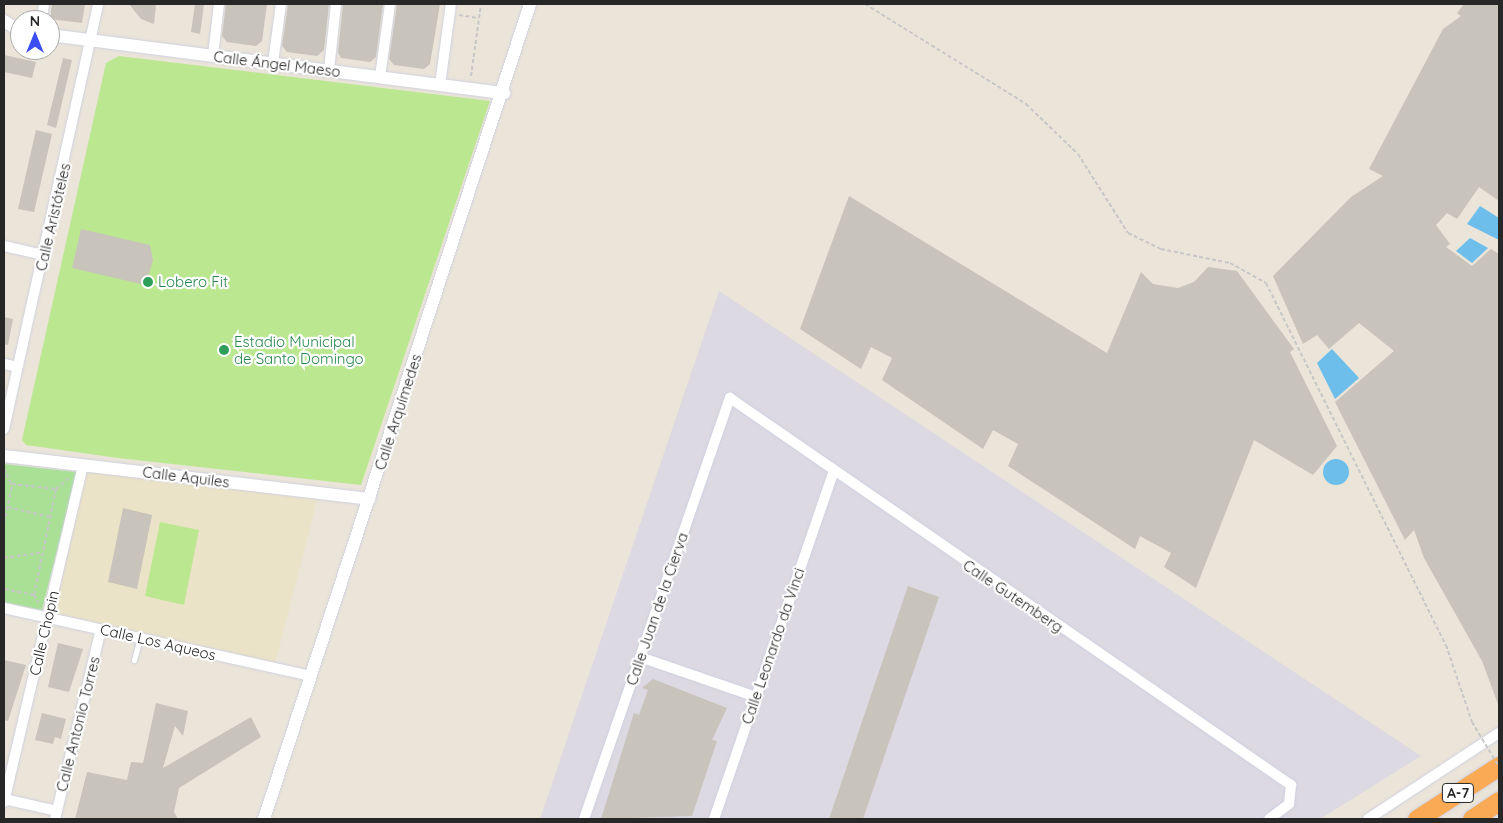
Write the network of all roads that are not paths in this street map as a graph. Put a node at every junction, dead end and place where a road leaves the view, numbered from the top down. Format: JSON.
{"nodes":[{"id":1,"x":98,"y":4,"type":"edge"},
{"id":2,"x":219,"y":4,"type":"edge"},
{"id":3,"x":281,"y":4,"type":"edge"},
{"id":4,"x":336,"y":4,"type":"edge"},
{"id":5,"x":390,"y":4,"type":"edge"},
{"id":6,"x":530,"y":4,"type":"edge"},
{"id":7,"x":450,"y":9,"type":"edge"},
{"id":8,"x":60,"y":36,"type":"edge"},
{"id":9,"x":93,"y":40,"type":"junction"},
{"id":10,"x":213,"y":55,"type":"junction"},
{"id":11,"x":273,"y":63,"type":"junction"},
{"id":12,"x":329,"y":70,"type":"junction"},
{"id":13,"x":380,"y":77,"type":"junction"},
{"id":14,"x":440,"y":85,"type":"junction"},
{"id":15,"x":504,"y":93,"type":"junction"},
{"id":16,"x":4,"y":246,"type":"edge"},
{"id":17,"x":44,"y":255,"type":"junction"},
{"id":18,"x":4,"y":364,"type":"edge"},
{"id":19,"x":18,"y":367,"type":"junction"},
{"id":20,"x":730,"y":398,"type":"joint"},
{"id":21,"x":4,"y":429,"type":"edge"},
{"id":22,"x":4,"y":456,"type":"edge"},
{"id":23,"x":84,"y":465,"type":"junction"},
{"id":24,"x":833,"y":473,"type":"junction"},
{"id":25,"x":369,"y":499,"type":"junction"},
{"id":26,"x":4,"y":608,"type":"edge"},
{"id":27,"x":48,"y":617,"type":"junction"},
{"id":28,"x":101,"y":629,"type":"junction"},
{"id":29,"x":140,"y":638,"type":"junction"},
{"id":30,"x":640,"y":656,"type":"junction"},
{"id":31,"x":134,"y":660,"type":"dead end"},
{"id":32,"x":311,"y":676,"type":"junction"},
{"id":33,"x":756,"y":697,"type":"junction"},
{"id":34,"x":1499,"y":733,"type":"edge"},
{"id":35,"x":1499,"y":766,"type":"edge"},
{"id":36,"x":4,"y":800,"type":"edge"},
{"id":37,"x":1499,"y":802,"type":"edge"},
{"id":38,"x":56,"y":815,"type":"edge"},
{"id":39,"x":264,"y":819,"type":"edge"},
{"id":40,"x":584,"y":819,"type":"edge"},
{"id":41,"x":714,"y":819,"type":"edge"},
{"id":42,"x":1269,"y":819,"type":"edge"},
{"id":43,"x":1368,"y":819,"type":"edge"},
{"id":44,"x":1417,"y":819,"type":"edge"},
{"id":45,"x":1472,"y":819,"type":"edge"}],
"edges":[{"from":1,"to":9,"type":"street","name":"Calle Aristóteles"},
{"from":2,"to":10,"type":"street"},
{"from":3,"to":11,"type":"street"},
{"from":4,"to":12,"type":"street"},
{"from":5,"to":13,"type":"street"},
{"from":6,"to":15,"type":"street","name":"Calle Arquímedes"},
{"from":7,"to":14,"type":"street"},
{"from":8,"to":9,"type":"street","name":"Calle Ángel Maeso"},
{"from":9,"to":10,"type":"street","name":"Calle Ángel Maeso"},
{"from":9,"to":17,"type":"street","name":"Calle Aristóteles"},
{"from":10,"to":11,"type":"street","name":"Calle Ángel Maeso"},
{"from":11,"to":12,"type":"street","name":"Calle Ángel Maeso"},
{"from":12,"to":13,"type":"street","name":"Calle Ángel Maeso"},
{"from":13,"to":14,"type":"street","name":"Calle Ángel Maeso"},
{"from":14,"to":15,"type":"street","name":"Calle Ángel Maeso"},
{"from":15,"to":25,"type":"street","name":"Calle Arquímedes"},
{"from":16,"to":17,"type":"street"},
{"from":17,"to":19,"type":"street","name":"Calle Aristóteles"},
{"from":18,"to":19,"type":"street"},
{"from":19,"to":21,"type":"street","name":"Calle Aristóteles"},
{"from":20,"to":24,"type":"street","name":"Calle Gutemberg"},
{"from":20,"to":30,"type":"street","name":"Calle Juan de la Cierva"},
{"from":22,"to":23,"type":"street","name":"Calle Aquiles"},
{"from":23,"to":25,"type":"street","name":"Calle Aquiles"},
{"from":23,"to":27,"type":"street","name":"Calle Chopin"},
{"from":24,"to":33,"type":"street","name":"Calle Leonardo da Vinci"},
{"from":24,"to":42,"type":"street","name":"Calle Gutemberg"},
{"from":25,"to":32,"type":"street","name":"Calle Arquímedes"},
{"from":26,"to":27,"type":"street","name":"Calle Los Aqueos"},
{"from":27,"to":28,"type":"street","name":"Calle Los Aqueos"},
{"from":27,"to":36,"type":"street","name":"Calle Chopin"},
{"from":28,"to":29,"type":"street","name":"Calle Los Aqueos"},
{"from":28,"to":38,"type":"street","name":"Calle Antonio Torres"},
{"from":29,"to":31,"type":"lane"},
{"from":29,"to":32,"type":"street","name":"Calle Los Aqueos"},
{"from":30,"to":33,"type":"street"},
{"from":30,"to":40,"type":"street","name":"Calle Juan de la Cierva"},
{"from":32,"to":39,"type":"street","name":"Calle Arquímedes"},
{"from":33,"to":41,"type":"street","name":"Calle Leonardo da Vinci"},
{"from":34,"to":43,"type":"street"},
{"from":35,"to":44,"type":"highway","number":"A-7"},
{"from":36,"to":38,"type":"street"},
{"from":37,"to":45,"type":"highway","number":"A-7"}]}
